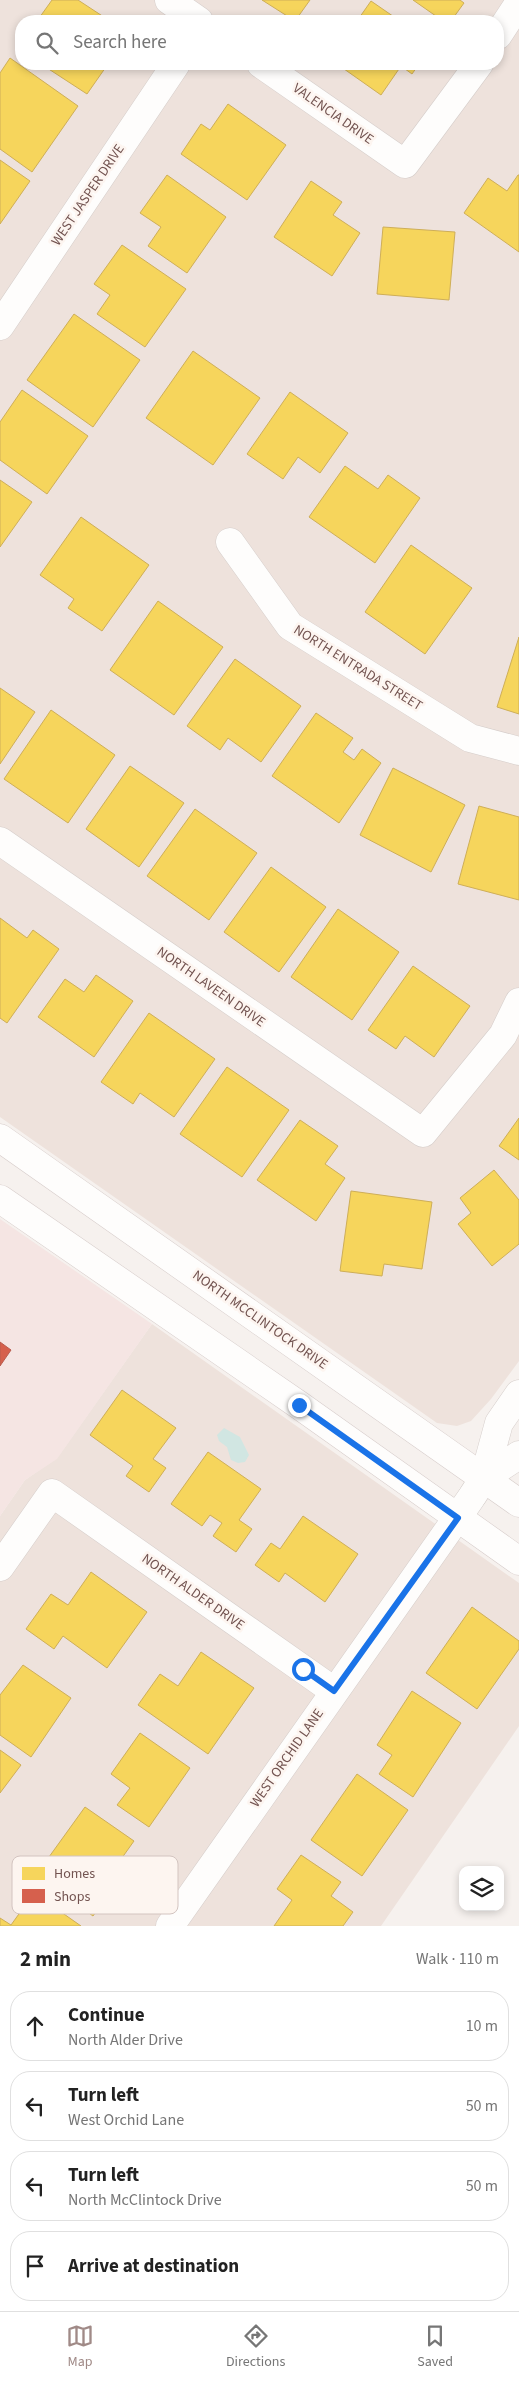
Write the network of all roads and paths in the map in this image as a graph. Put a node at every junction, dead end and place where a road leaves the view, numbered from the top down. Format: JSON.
{"nodes":[{"id":1,"x":168,"y":0,"type":"edge"},
{"id":2,"x":519,"y":4,"type":"edge"},
{"id":3,"x":190,"y":15,"type":"edge"},
{"id":4,"x":504,"y":26,"type":"edge"},
{"id":5,"x":172,"y":70,"type":"edge"},
{"id":6,"x":270,"y":70,"type":"edge"},
{"id":7,"x":475,"y":70,"type":"edge"},
{"id":8,"x":0,"y":326,"type":"edge"},
{"id":9,"x":230,"y":542,"type":"dead end"},
{"id":10,"x":519,"y":751,"type":"edge"},
{"id":11,"x":0,"y":841,"type":"edge"},
{"id":12,"x":519,"y":1002,"type":"edge"},
{"id":13,"x":0,"y":1138,"type":"edge"},
{"id":14,"x":0,"y":1199,"type":"edge"},
{"id":15,"x":519,"y":1394,"type":"edge"},
{"id":16,"x":519,"y":1455,"type":"edge"},
{"id":17,"x":479,"y":1487,"type":"junction"},
{"id":18,"x":519,"y":1503,"type":"edge"},
{"id":19,"x":458,"y":1518,"type":"junction"},
{"id":20,"x":519,"y":1560,"type":"edge"},
{"id":21,"x":0,"y":1567,"type":"edge"},
{"id":22,"x":334,"y":1691,"type":"junction"},
{"id":23,"x":170,"y":1926,"type":"edge"}],
"edges":[{"from":1,"to":3,"type":"street"},
{"from":2,"to":4,"type":"street"},
{"from":5,"to":8,"type":"street","name":"WEST JASPER DRIVE"},
{"from":6,"to":7,"type":"street","name":"VALENCIA DRIVE"},
{"from":9,"to":10,"type":"street","name":"NORTH ENTRADA STREET"},
{"from":11,"to":12,"type":"street","name":"NORTH LAVEEN DRIVE"},
{"from":13,"to":17,"type":"street","name":"NORTH MCCLINTOCK DRIVE"},
{"from":14,"to":19,"type":"street"},
{"from":15,"to":17,"type":"street"},
{"from":16,"to":17,"type":"street"},
{"from":17,"to":18,"type":"street","name":"NORTH MCCLINTOCK DRIVE"},
{"from":17,"to":19,"type":"street","name":"WEST ORCHID LANE"},
{"from":19,"to":20,"type":"street"},
{"from":19,"to":22,"type":"street","name":"WEST ORCHID LANE"},
{"from":21,"to":22,"type":"street","name":"NORTH ALDER DRIVE"},
{"from":22,"to":23,"type":"street","name":"WEST ORCHID LANE"}]}
